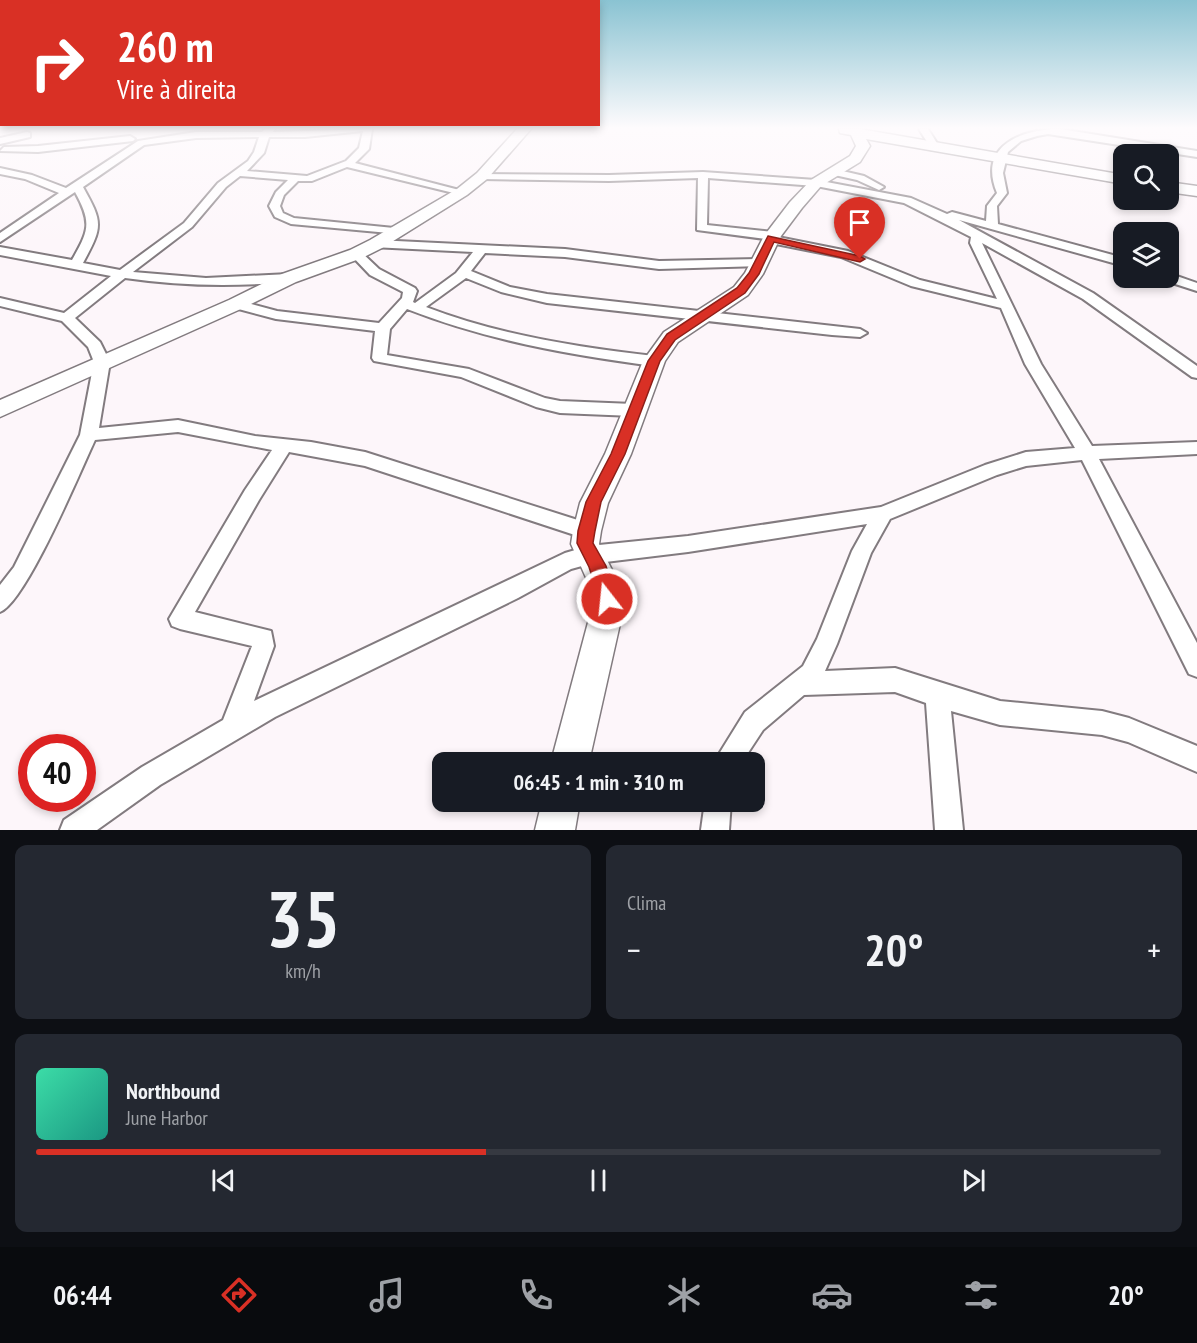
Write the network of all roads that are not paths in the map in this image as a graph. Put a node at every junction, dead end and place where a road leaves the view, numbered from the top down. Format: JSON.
{"nodes":[{"id":1,"x":96,"y":168,"type":"edge"},
{"id":2,"x":244,"y":168,"type":"edge"},
{"id":3,"x":340,"y":168,"type":"edge"},
{"id":4,"x":365,"y":168,"type":"edge"},
{"id":5,"x":489,"y":168,"type":"edge"},
{"id":6,"x":841,"y":168,"type":"edge"},
{"id":7,"x":855,"y":168,"type":"edge"},
{"id":8,"x":998,"y":168,"type":"edge"},
{"id":9,"x":1054,"y":168,"type":"edge"},
{"id":10,"x":0,"y":171,"type":"edge"},
{"id":11,"x":238,"y":173,"type":"junction"},
{"id":12,"x":703,"y":175,"type":"junction"},
{"id":13,"x":482,"y":176,"type":"junction"},
{"id":14,"x":297,"y":177,"type":"junction"},
{"id":15,"x":825,"y":178,"type":"junction"},
{"id":16,"x":860,"y":178,"type":"junction"},
{"id":17,"x":1113,"y":178,"type":"edge"},
{"id":18,"x":1179,"y":188,"type":"edge"},
{"id":19,"x":71,"y":189,"type":"junction"},
{"id":20,"x":1197,"y":191,"type":"edge"},
{"id":21,"x":462,"y":192,"type":"junction"},
{"id":22,"x":907,"y":200,"type":"junction"},
{"id":23,"x":928,"y":209,"type":"junction"},
{"id":24,"x":992,"y":226,"type":"junction"},
{"id":25,"x":400,"y":231,"type":"junction"},
{"id":26,"x":772,"y":237,"type":"junction"},
{"id":27,"x":977,"y":237,"type":"junction"},
{"id":28,"x":0,"y":238,"type":"edge"},
{"id":29,"x":376,"y":244,"type":"junction"},
{"id":30,"x":481,"y":250,"type":"junction"},
{"id":31,"x":0,"y":251,"type":"edge"},
{"id":32,"x":356,"y":254,"type":"junction"},
{"id":33,"x":1113,"y":259,"type":"edge"},
{"id":34,"x":758,"y":263,"type":"junction"},
{"id":35,"x":76,"y":264,"type":"junction"},
{"id":36,"x":464,"y":273,"type":"junction"},
{"id":37,"x":121,"y":274,"type":"junction"},
{"id":38,"x":289,"y":278,"type":"junction"},
{"id":39,"x":1179,"y":281,"type":"edge"},
{"id":40,"x":1197,"y":287,"type":"edge"},
{"id":41,"x":0,"y":302,"type":"edge"},
{"id":42,"x":236,"y":304,"type":"junction"},
{"id":43,"x":1007,"y":305,"type":"junction"},
{"id":44,"x":409,"y":306,"type":"junction"},
{"id":45,"x":698,"y":317,"type":"junction"},
{"id":46,"x":67,"y":318,"type":"junction"},
{"id":47,"x":383,"y":328,"type":"junction"},
{"id":48,"x":860,"y":333,"type":"dead end"},
{"id":49,"x":654,"y":361,"type":"junction"},
{"id":50,"x":102,"y":362,"type":"junction"},
{"id":51,"x":1197,"y":373,"type":"edge"},
{"id":52,"x":0,"y":409,"type":"edge"},
{"id":53,"x":633,"y":410,"type":"junction"},
{"id":54,"x":89,"y":435,"type":"junction"},
{"id":55,"x":285,"y":444,"type":"junction"},
{"id":56,"x":1197,"y":448,"type":"edge"},
{"id":57,"x":1087,"y":453,"type":"junction"},
{"id":58,"x":883,"y":514,"type":"junction"},
{"id":59,"x":588,"y":543,"type":"junction"},
{"id":60,"x":0,"y":602,"type":"edge"},
{"id":61,"x":1197,"y":666,"type":"edge"},
{"id":62,"x":800,"y":683,"type":"junction"},
{"id":63,"x":937,"y":695,"type":"junction"},
{"id":64,"x":232,"y":728,"type":"junction"},
{"id":65,"x":572,"y":752,"type":"edge"},
{"id":66,"x":734,"y":752,"type":"edge"},
{"id":67,"x":1197,"y":759,"type":"edge"},
{"id":68,"x":559,"y":812,"type":"edge"},
{"id":69,"x":717,"y":812,"type":"edge"},
{"id":70,"x":74,"y":830,"type":"edge"},
{"id":71,"x":555,"y":830,"type":"edge"},
{"id":72,"x":715,"y":830,"type":"edge"},
{"id":73,"x":949,"y":830,"type":"edge"}],
"edges":[{"from":1,"to":19,"type":"street"},
{"from":2,"to":11,"type":"street"},
{"from":3,"to":14,"type":"street"},
{"from":4,"to":21,"type":"street"},
{"from":5,"to":13,"type":"street"},
{"from":6,"to":15,"type":"street"},
{"from":7,"to":16,"type":"street"},
{"from":8,"to":24,"type":"street"},
{"from":9,"to":17,"type":"street"},
{"from":10,"to":19,"type":"street"},
{"from":11,"to":14,"type":"street"},
{"from":11,"to":37,"type":"street"},
{"from":12,"to":13,"type":"street"},
{"from":12,"to":15,"type":"street"},
{"from":12,"to":26,"type":"street"},
{"from":13,"to":21,"type":"street"},
{"from":14,"to":25,"type":"street"},
{"from":15,"to":16,"type":"street"},
{"from":15,"to":22,"type":"street"},
{"from":15,"to":26,"type":"street"},
{"from":16,"to":22,"type":"street"},
{"from":18,"to":20,"type":"street"},
{"from":19,"to":28,"type":"street"},
{"from":19,"to":35,"type":"street"},
{"from":21,"to":25,"type":"street"},
{"from":22,"to":23,"type":"street"},
{"from":23,"to":24,"type":"street"},
{"from":23,"to":27,"type":"street"},
{"from":24,"to":33,"type":"street"},
{"from":25,"to":29,"type":"street"},
{"from":26,"to":34,"type":"street"},
{"from":26,"to":43,"type":"street"},
{"from":27,"to":43,"type":"street"},
{"from":27,"to":51,"type":"street"},
{"from":29,"to":30,"type":"street"},
{"from":29,"to":32,"type":"street"},
{"from":30,"to":34,"type":"street"},
{"from":30,"to":36,"type":"street"},
{"from":31,"to":35,"type":"street"},
{"from":32,"to":38,"type":"street"},
{"from":32,"to":44,"type":"street"},
{"from":34,"to":45,"type":"street"},
{"from":35,"to":37,"type":"street"},
{"from":36,"to":44,"type":"street"},
{"from":36,"to":45,"type":"street"},
{"from":37,"to":38,"type":"street"},
{"from":37,"to":46,"type":"street"},
{"from":38,"to":42,"type":"street"},
{"from":39,"to":40,"type":"street"},
{"from":41,"to":46,"type":"street"},
{"from":42,"to":47,"type":"street"},
{"from":42,"to":50,"type":"street"},
{"from":43,"to":57,"type":"street"},
{"from":44,"to":47,"type":"street"},
{"from":44,"to":49,"type":"street"},
{"from":45,"to":48,"type":"street"},
{"from":45,"to":49,"type":"street"},
{"from":46,"to":50,"type":"street"},
{"from":47,"to":53,"type":"street"},
{"from":49,"to":53,"type":"street"},
{"from":50,"to":52,"type":"street"},
{"from":50,"to":54,"type":"street"},
{"from":53,"to":59,"type":"street"},
{"from":54,"to":55,"type":"street"},
{"from":54,"to":60,"type":"street"},
{"from":55,"to":59,"type":"street"},
{"from":55,"to":64,"type":"street"},
{"from":56,"to":57,"type":"street"},
{"from":57,"to":58,"type":"street"},
{"from":57,"to":61,"type":"street"},
{"from":58,"to":59,"type":"street"},
{"from":58,"to":62,"type":"street"},
{"from":59,"to":64,"type":"street"},
{"from":59,"to":65,"type":"street"},
{"from":62,"to":63,"type":"street"},
{"from":62,"to":66,"type":"street"},
{"from":63,"to":67,"type":"street"},
{"from":63,"to":73,"type":"street"},
{"from":64,"to":70,"type":"street"},
{"from":68,"to":71,"type":"street"},
{"from":69,"to":72,"type":"street"}]}
